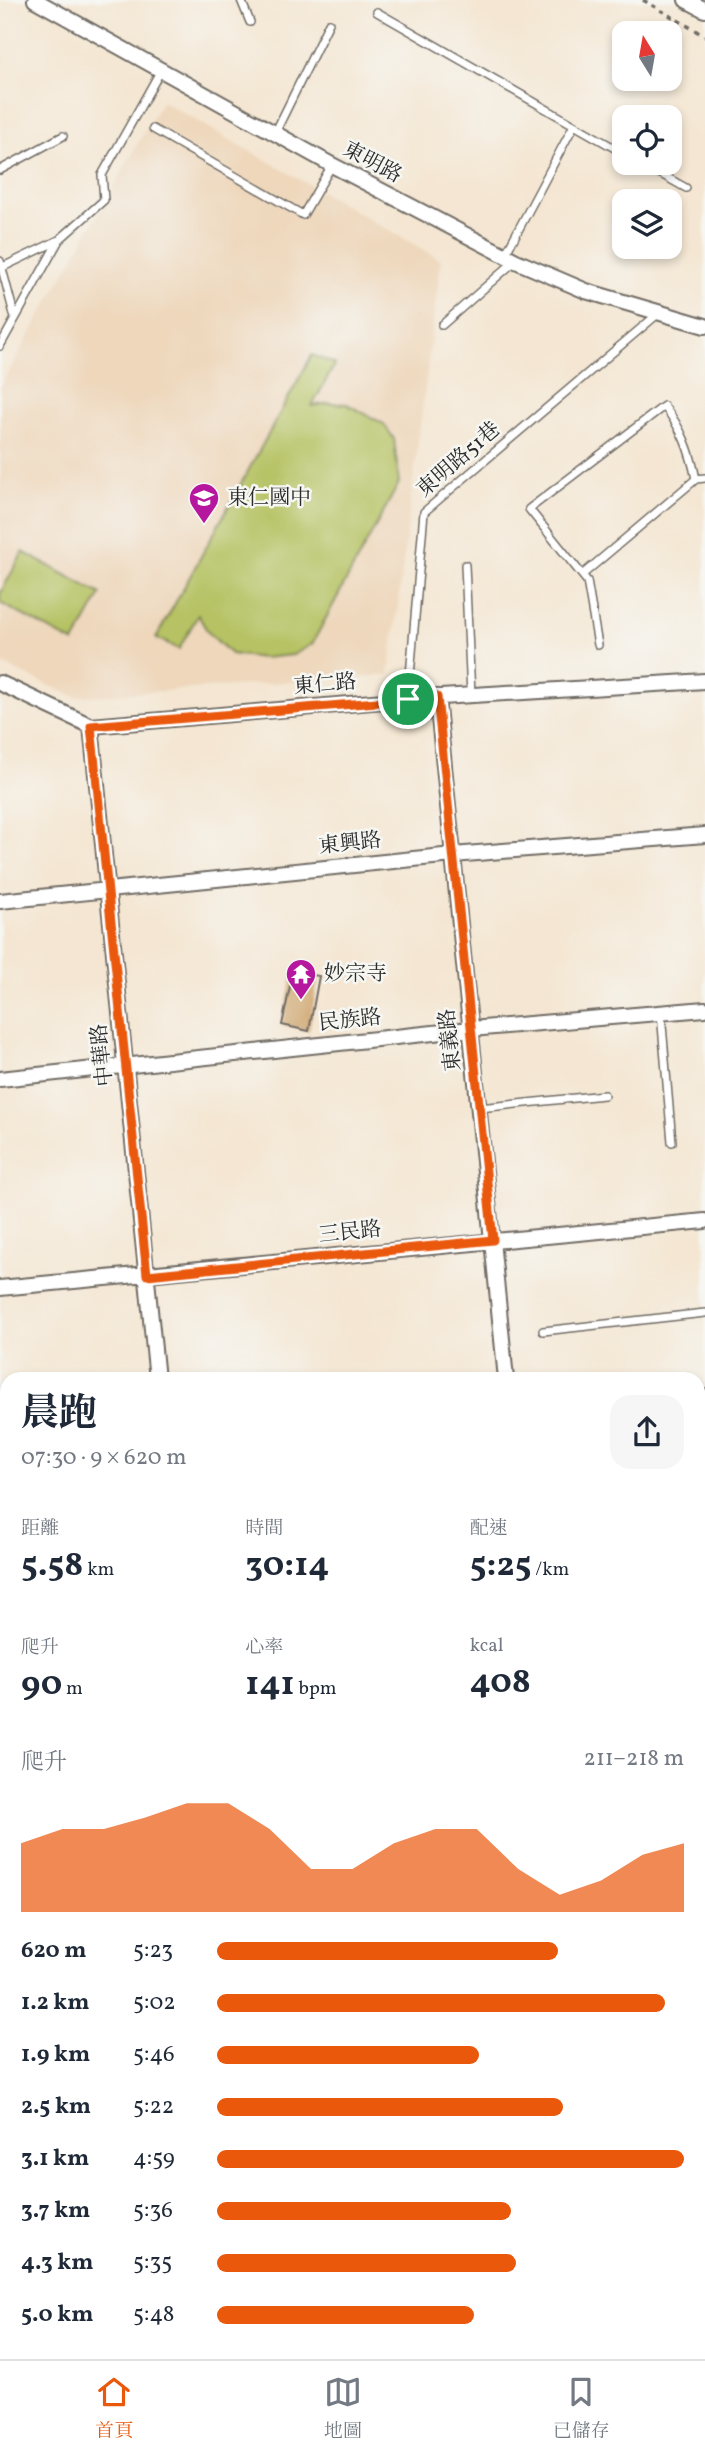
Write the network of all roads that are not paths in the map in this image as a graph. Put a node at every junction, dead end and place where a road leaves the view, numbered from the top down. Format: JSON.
{"nodes":[{"id":1,"x":35,"y":0,"type":"edge"},
{"id":2,"x":241,"y":0,"type":"edge"},
{"id":3,"x":686,"y":0,"type":"edge"},
{"id":4,"x":705,"y":10,"type":"edge"},
{"id":5,"x":377,"y":12,"type":"dead end"},
{"id":6,"x":250,"y":22,"type":"dead end"},
{"id":7,"x":329,"y":23,"type":"dead end"},
{"id":8,"x":162,"y":70,"type":"junction"},
{"id":9,"x":574,"y":125,"type":"junction"},
{"id":10,"x":152,"y":129,"type":"dead end"},
{"id":11,"x":275,"y":134,"type":"junction"},
{"id":12,"x":63,"y":136,"type":"dead end"},
{"id":13,"x":612,"y":147,"type":"edge"},
{"id":14,"x":332,"y":165,"type":"junction"},
{"id":15,"x":0,"y":170,"type":"edge"},
{"id":16,"x":663,"y":175,"type":"edge"},
{"id":17,"x":686,"y":188,"type":"dead end"},
{"id":18,"x":59,"y":240,"type":"junction"},
{"id":19,"x":510,"y":258,"type":"junction"},
{"id":20,"x":1,"y":264,"type":"edge"},
{"id":21,"x":659,"y":313,"type":"junction"},
{"id":22,"x":15,"y":318,"type":"junction"},
{"id":23,"x":442,"y":325,"type":"dead end"},
{"id":24,"x":705,"y":326,"type":"edge"},
{"id":25,"x":0,"y":346,"type":"edge"},
{"id":26,"x":705,"y":478,"type":"edge"},
{"id":27,"x":695,"y":479,"type":"junction"},
{"id":28,"x":465,"y":565,"type":"dead end"},
{"id":29,"x":582,"y":575,"type":"junction"},
{"id":30,"x":598,"y":645,"type":"dead end"},
{"id":31,"x":705,"y":681,"type":"edge"},
{"id":32,"x":0,"y":683,"type":"edge"},
{"id":33,"x":471,"y":695,"type":"junction"},
{"id":34,"x":437,"y":697,"type":"junction"},
{"id":35,"x":408,"y":699,"type":"junction"},
{"id":36,"x":91,"y":726,"type":"junction"},
{"id":37,"x":705,"y":835,"type":"edge"},
{"id":38,"x":453,"y":855,"type":"junction"},
{"id":39,"x":108,"y":889,"type":"junction"},
{"id":40,"x":0,"y":901,"type":"edge"},
{"id":41,"x":705,"y":1009,"type":"edge"},
{"id":42,"x":661,"y":1013,"type":"junction"},
{"id":43,"x":471,"y":1029,"type":"junction"},
{"id":44,"x":125,"y":1065,"type":"junction"},
{"id":45,"x":0,"y":1079,"type":"edge"},
{"id":46,"x":604,"y":1095,"type":"dead end"},
{"id":47,"x":479,"y":1108,"type":"junction"},
{"id":48,"x":673,"y":1142,"type":"dead end"},
{"id":49,"x":705,"y":1221,"type":"edge"},
{"id":50,"x":493,"y":1240,"type":"junction"},
{"id":51,"x":147,"y":1275,"type":"junction"},
{"id":52,"x":0,"y":1288,"type":"edge"},
{"id":53,"x":705,"y":1313,"type":"edge"},
{"id":54,"x":543,"y":1331,"type":"dead end"},
{"id":55,"x":156,"y":1372,"type":"edge"},
{"id":56,"x":505,"y":1372,"type":"edge"}],
"edges":[{"from":1,"to":8,"type":"street","name":"東明路"},
{"from":2,"to":6,"type":"lane"},
{"from":3,"to":4,"type":"street"},
{"from":5,"to":9,"type":"lane"},
{"from":7,"to":11,"type":"lane"},
{"from":8,"to":11,"type":"street","name":"東明路"},
{"from":8,"to":18,"type":"lane"},
{"from":9,"to":13,"type":"lane"},
{"from":9,"to":19,"type":"lane"},
{"from":10,"to":14,"type":"lane"},
{"from":11,"to":14,"type":"street","name":"東明路"},
{"from":12,"to":15,"type":"lane"},
{"from":14,"to":19,"type":"street","name":"東明路"},
{"from":16,"to":17,"type":"lane"},
{"from":18,"to":20,"type":"lane"},
{"from":18,"to":22,"type":"lane"},
{"from":19,"to":21,"type":"street","name":"東明路"},
{"from":19,"to":23,"type":"lane"},
{"from":20,"to":22,"type":"lane"},
{"from":21,"to":24,"type":"street","name":"東明路"},
{"from":21,"to":35,"type":"lane","name":"東明路51巷"},
{"from":22,"to":25,"type":"lane"},
{"from":26,"to":27,"type":"lane"},
{"from":27,"to":29,"type":"lane"},
{"from":27,"to":29,"type":"lane"},
{"from":28,"to":33,"type":"lane"},
{"from":29,"to":30,"type":"lane"},
{"from":31,"to":33,"type":"street","name":"東仁路"},
{"from":32,"to":36,"type":"street"},
{"from":33,"to":34,"type":"street","name":"東仁路"},
{"from":34,"to":35,"type":"street","name":"東仁路"},
{"from":34,"to":38,"type":"street","name":"東義路"},
{"from":35,"to":36,"type":"street","name":"東仁路"},
{"from":36,"to":39,"type":"street","name":"中華路"},
{"from":37,"to":38,"type":"street","name":"東興路"},
{"from":38,"to":39,"type":"street","name":"東興路"},
{"from":38,"to":43,"type":"street","name":"東義路"},
{"from":39,"to":40,"type":"street","name":"東興路"},
{"from":39,"to":44,"type":"street","name":"中華路"},
{"from":41,"to":42,"type":"street","name":"民族路"},
{"from":42,"to":43,"type":"street","name":"民族路"},
{"from":42,"to":48,"type":"lane"},
{"from":43,"to":44,"type":"street","name":"民族路"},
{"from":43,"to":47,"type":"street","name":"東義路"},
{"from":44,"to":45,"type":"street","name":"民族路"},
{"from":44,"to":51,"type":"street","name":"中華路"},
{"from":46,"to":47,"type":"lane"},
{"from":47,"to":50,"type":"street","name":"東義路"},
{"from":49,"to":50,"type":"street","name":"三民路"},
{"from":50,"to":51,"type":"street","name":"三民路"},
{"from":50,"to":56,"type":"street","name":"東義路"},
{"from":51,"to":52,"type":"street","name":"三民路"},
{"from":51,"to":55,"type":"street","name":"中華路"},
{"from":53,"to":54,"type":"lane"}]}
